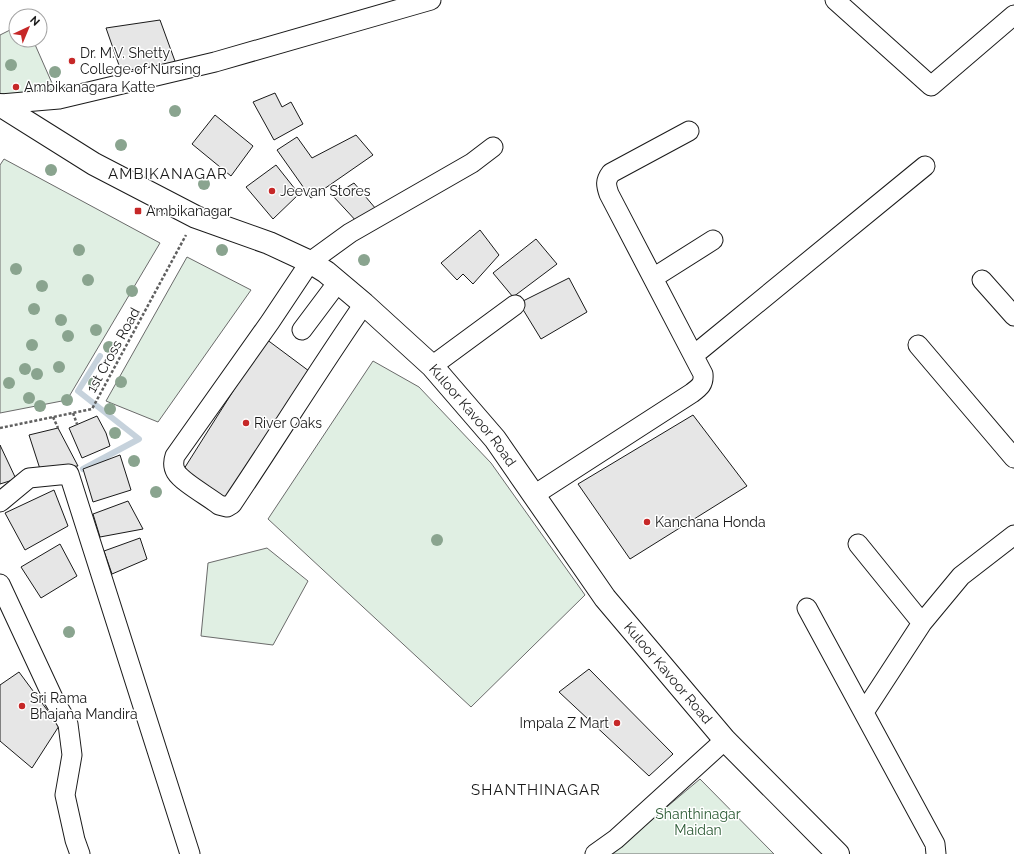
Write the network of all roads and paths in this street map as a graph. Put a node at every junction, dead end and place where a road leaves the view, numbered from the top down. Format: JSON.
{"nodes":[{"id":1,"x":835,"y":0,"type":"edge"},
{"id":2,"x":422,"y":1,"type":"edge"},
{"id":3,"x":1014,"y":15,"type":"edge"},
{"id":4,"x":0,"y":104,"type":"edge"},
{"id":5,"x":689,"y":131,"type":"dead end"},
{"id":6,"x":493,"y":147,"type":"dead end"},
{"id":7,"x":925,"y":166,"type":"dead end"},
{"id":8,"x":196,"y":217,"type":"junction"},
{"id":9,"x":713,"y":240,"type":"dead end"},
{"id":10,"x":310,"y":262,"type":"junction"},
{"id":11,"x":653,"y":278,"type":"junction"},
{"id":12,"x":982,"y":280,"type":"dead end"},
{"id":13,"x":338,"y":282,"type":"junction"},
{"id":14,"x":364,"y":304,"type":"junction"},
{"id":15,"x":515,"y":305,"type":"dead end"},
{"id":16,"x":1014,"y":316,"type":"edge"},
{"id":17,"x":302,"y":330,"type":"dead end"},
{"id":18,"x":918,"y":344,"type":"dead end"},
{"id":19,"x":694,"y":355,"type":"junction"},
{"id":20,"x":432,"y":366,"type":"junction"},
{"id":21,"x":73,"y":413,"type":"junction"},
{"id":22,"x":53,"y":417,"type":"junction"},
{"id":23,"x":77,"y":424,"type":"dead end"},
{"id":24,"x":0,"y":428,"type":"edge"},
{"id":25,"x":58,"y":428,"type":"dead end"},
{"id":26,"x":1014,"y":458,"type":"edge"},
{"id":27,"x":534,"y":495,"type":"junction"},
{"id":28,"x":0,"y":502,"type":"edge"},
{"id":29,"x":1014,"y":535,"type":"edge"},
{"id":30,"x":858,"y":544,"type":"dead end"},
{"id":31,"x":0,"y":584,"type":"edge"},
{"id":32,"x":807,"y":608,"type":"dead end"},
{"id":33,"x":922,"y":623,"type":"junction"},
{"id":34,"x":864,"y":712,"type":"junction"},
{"id":35,"x":725,"y":740,"type":"junction"},
{"id":36,"x":80,"y":854,"type":"edge"},
{"id":37,"x":190,"y":854,"type":"edge"},
{"id":38,"x":595,"y":854,"type":"edge"},
{"id":39,"x":838,"y":854,"type":"edge"},
{"id":40,"x":936,"y":854,"type":"edge"}],
"edges":[{"from":1,"to":3,"type":"street"},
{"from":2,"to":4,"type":"street"},
{"from":4,"to":8,"type":"main road","name":"Kuloor Kavoor Road"},
{"from":5,"to":11,"type":"street"},
{"from":6,"to":10,"type":"street"},
{"from":7,"to":19,"type":"street"},
{"from":8,"to":10,"type":"main road","name":"Kuloor Kavoor Road"},
{"from":8,"to":21,"type":"path","name":"1st Cross Road"},
{"from":9,"to":11,"type":"street"},
{"from":10,"to":13,"type":"main road","name":"Kuloor Kavoor Road"},
{"from":10,"to":14,"type":"street"},
{"from":11,"to":19,"type":"street"},
{"from":12,"to":16,"type":"street"},
{"from":13,"to":14,"type":"main road","name":"Kuloor Kavoor Road"},
{"from":13,"to":17,"type":"street"},
{"from":14,"to":20,"type":"main road","name":"Kuloor Kavoor Road"},
{"from":15,"to":20,"type":"street"},
{"from":18,"to":26,"type":"street"},
{"from":19,"to":27,"type":"street"},
{"from":20,"to":27,"type":"main road","name":"Kuloor Kavoor Road"},
{"from":21,"to":22,"type":"path","name":"1st Cross Road"},
{"from":21,"to":23,"type":"path"},
{"from":22,"to":24,"type":"path","name":"1st Cross Road"},
{"from":22,"to":25,"type":"path"},
{"from":27,"to":35,"type":"main road","name":"Kuloor Kavoor Road"},
{"from":28,"to":37,"type":"street"},
{"from":29,"to":33,"type":"street"},
{"from":30,"to":33,"type":"street"},
{"from":31,"to":36,"type":"street"},
{"from":32,"to":34,"type":"street"},
{"from":33,"to":34,"type":"street"},
{"from":34,"to":40,"type":"street"},
{"from":35,"to":38,"type":"street"},
{"from":35,"to":39,"type":"main road","name":"Kuloor Kavoor Road"}]}
